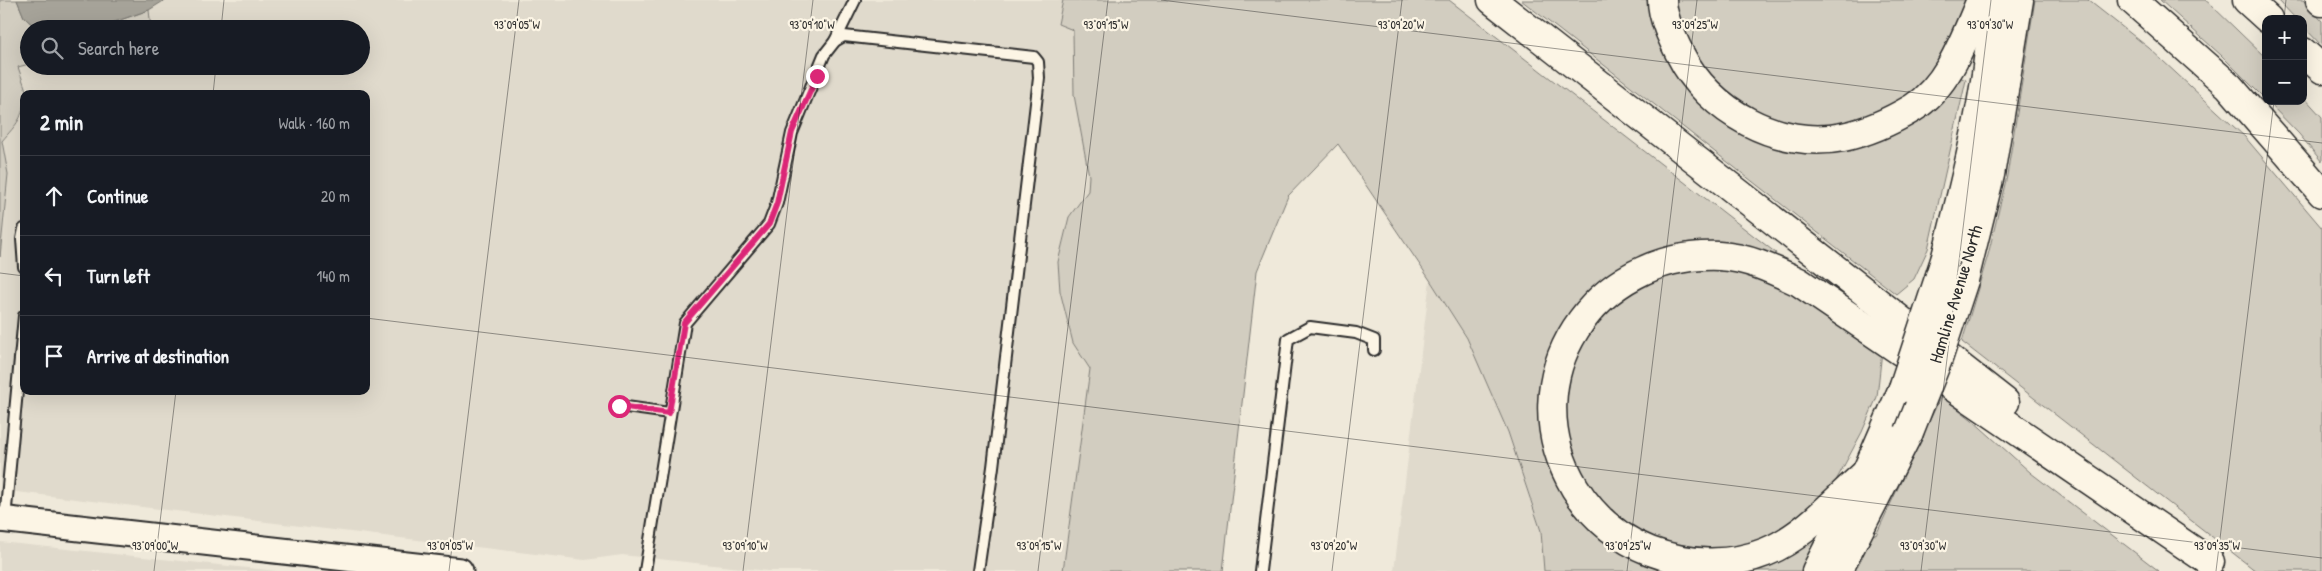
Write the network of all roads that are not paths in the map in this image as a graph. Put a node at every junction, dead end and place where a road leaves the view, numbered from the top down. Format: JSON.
{"nodes":[{"id":1,"x":855,"y":0,"type":"edge"},
{"id":2,"x":1492,"y":0,"type":"edge"},
{"id":3,"x":1662,"y":0,"type":"edge"},
{"id":4,"x":1981,"y":0,"type":"edge"},
{"id":5,"x":1993,"y":0,"type":"edge"},
{"id":6,"x":2019,"y":0,"type":"edge"},
{"id":7,"x":2132,"y":0,"type":"edge"},
{"id":8,"x":2247,"y":0,"type":"edge"},
{"id":9,"x":2264,"y":15,"type":"edge"},
{"id":10,"x":835,"y":40,"type":"junction"},
{"id":11,"x":2322,"y":193,"type":"edge"},
{"id":12,"x":1374,"y":350,"type":"dead end"},
{"id":13,"x":20,"y":353,"type":"edge"},
{"id":14,"x":619,"y":406,"type":"dead end"},
{"id":15,"x":669,"y":413,"type":"junction"},
{"id":16,"x":1866,"y":473,"type":"junction"},
{"id":17,"x":2,"y":519,"type":"edge"},
{"id":18,"x":2215,"y":567,"type":"edge"},
{"id":19,"x":460,"y":571,"type":"edge"},
{"id":20,"x":645,"y":571,"type":"edge"},
{"id":21,"x":978,"y":571,"type":"edge"},
{"id":22,"x":1260,"y":571,"type":"edge"},
{"id":23,"x":1816,"y":571,"type":"edge"},
{"id":24,"x":1838,"y":571,"type":"edge"}],
"edges":[{"from":1,"to":10,"type":"lane"},
{"from":2,"to":18,"type":"highway"},
{"from":3,"to":4,"type":"highway"},
{"from":5,"to":16,"type":"highway","name":"Hamline Avenue North","bridge":true},
{"from":6,"to":24,"type":"highway","name":"Hamline Avenue North","bridge":true},
{"from":7,"to":11,"type":"highway"},
{"from":8,"to":9,"type":"highway"},
{"from":10,"to":15,"type":"lane"},
{"from":10,"to":21,"type":"lane"},
{"from":12,"to":22,"type":"lane"},
{"from":13,"to":17,"type":"lane"},
{"from":14,"to":15,"type":"lane"},
{"from":15,"to":20,"type":"lane"},
{"from":16,"to":18,"type":"highway"},
{"from":16,"to":23,"type":"highway","name":"Hamline Avenue North"},
{"from":17,"to":19,"type":"street"}]}
